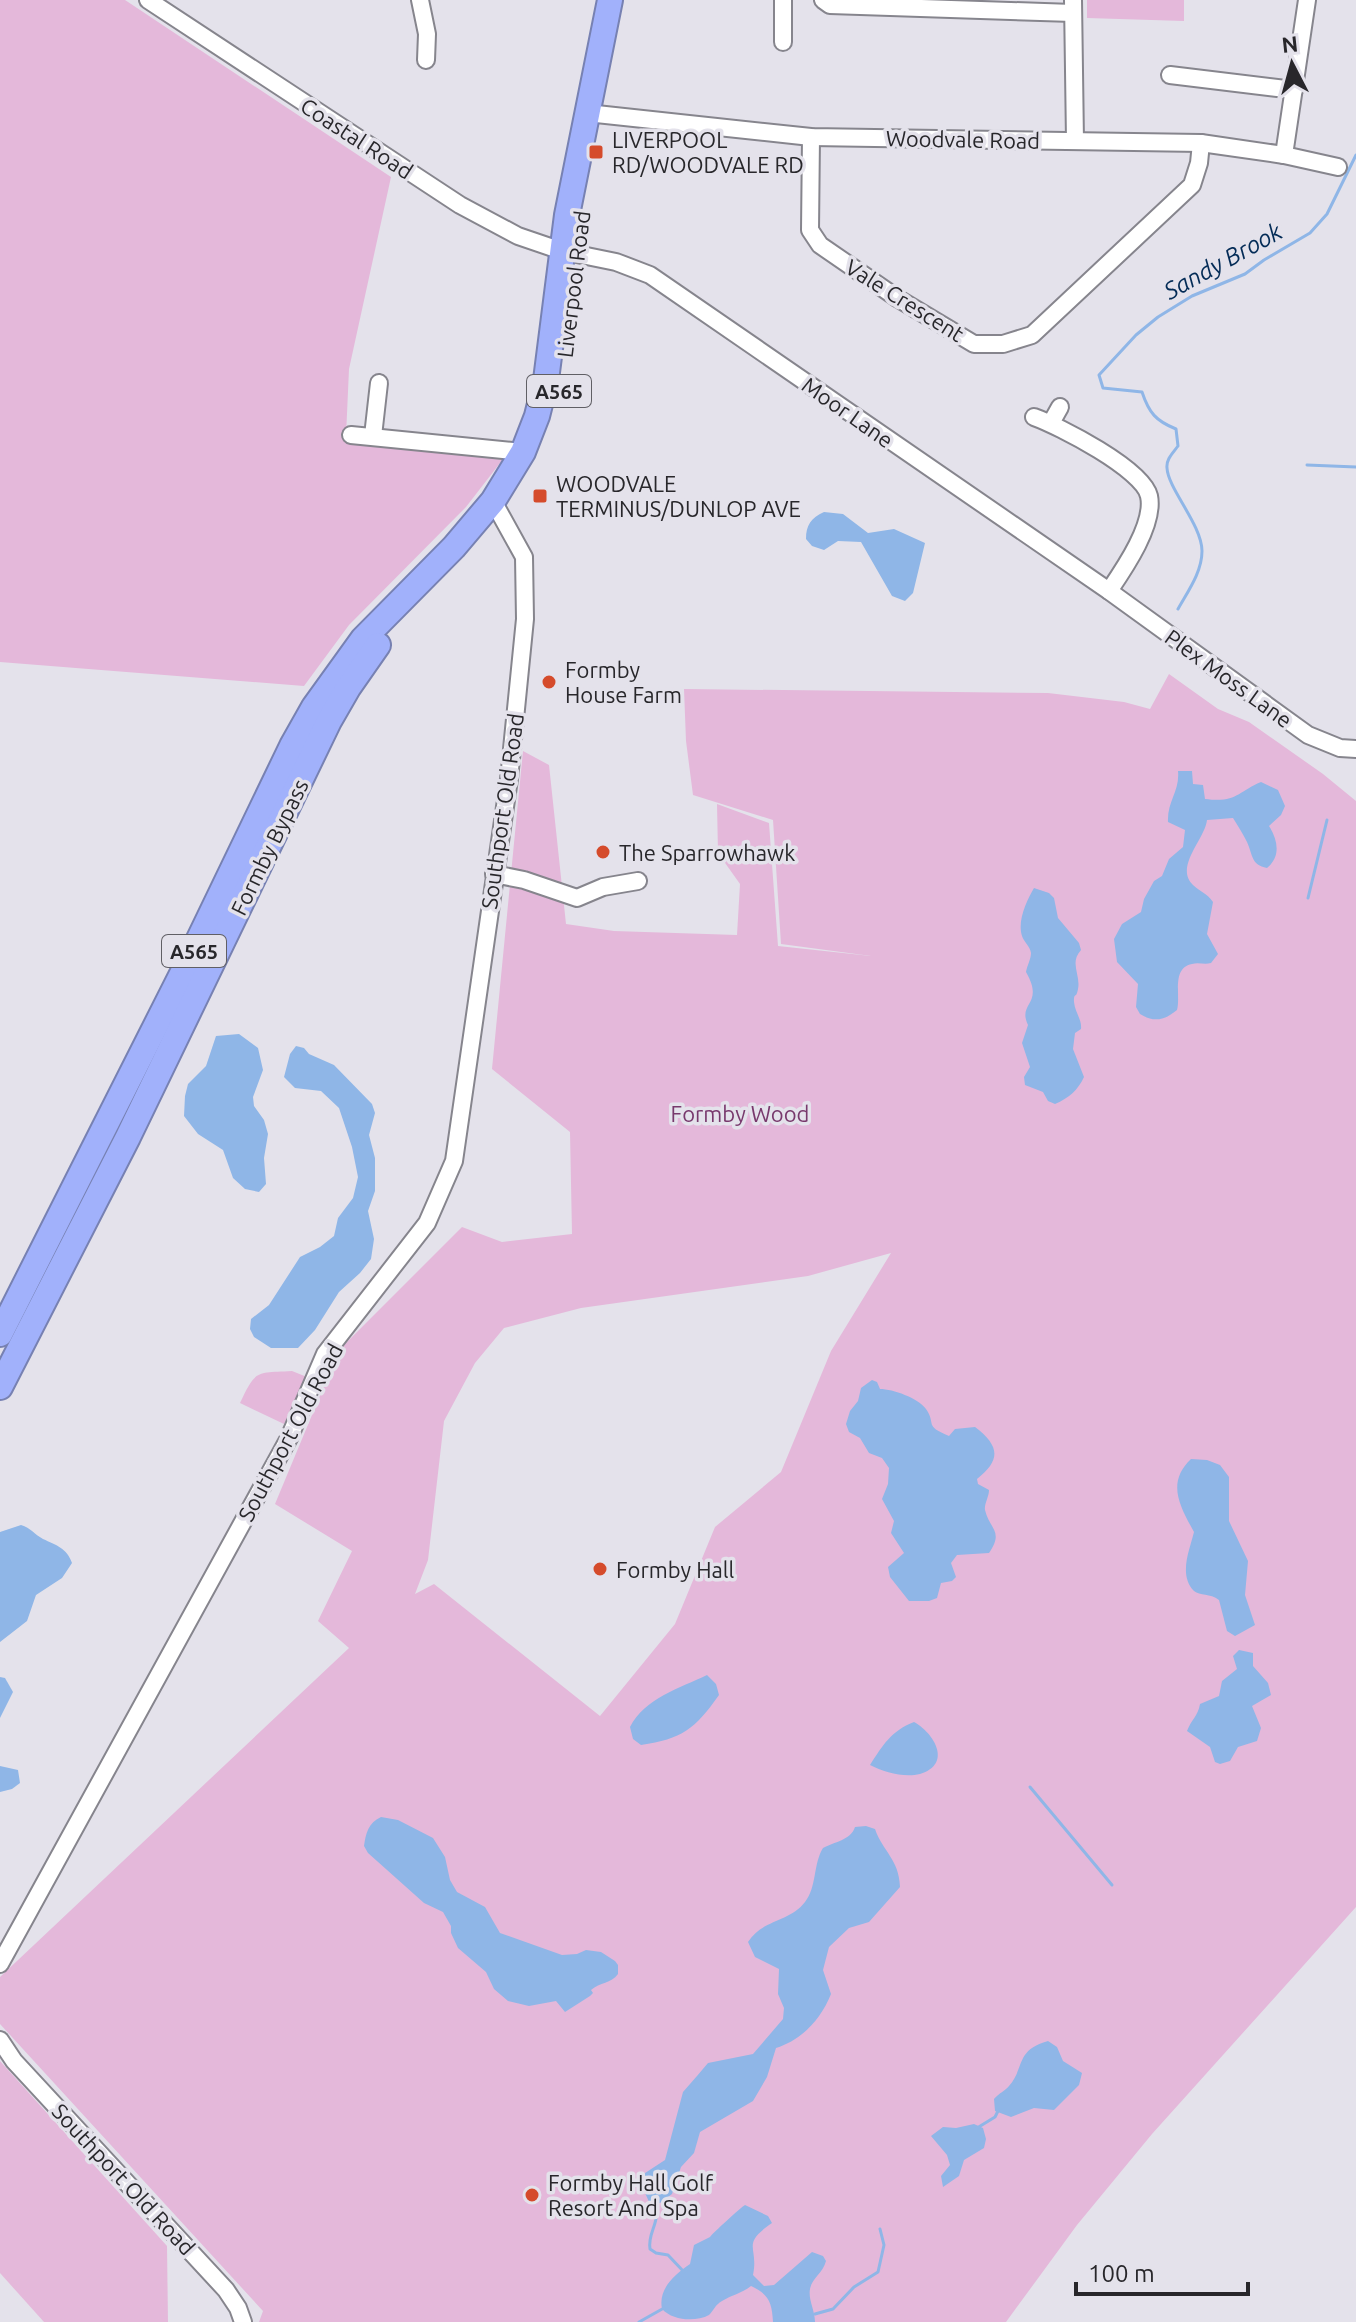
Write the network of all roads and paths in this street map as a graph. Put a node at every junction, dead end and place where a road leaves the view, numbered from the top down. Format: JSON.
{"nodes":[{"id":1,"x":148,"y":0,"type":"edge"},
{"id":2,"x":420,"y":0,"type":"edge"},
{"id":3,"x":610,"y":0,"type":"edge"},
{"id":4,"x":783,"y":0,"type":"edge"},
{"id":5,"x":823,"y":0,"type":"edge"},
{"id":6,"x":1307,"y":0,"type":"edge"},
{"id":7,"x":1073,"y":6,"type":"edge"},
{"id":8,"x":783,"y":42,"type":"dead end"},
{"id":9,"x":426,"y":60,"type":"dead end"},
{"id":10,"x":1170,"y":75,"type":"dead end"},
{"id":11,"x":1294,"y":90,"type":"junction"},
{"id":12,"x":585,"y":124,"type":"junction"},
{"id":13,"x":811,"y":137,"type":"junction"},
{"id":14,"x":1075,"y":141,"type":"junction"},
{"id":15,"x":1201,"y":143,"type":"junction"},
{"id":16,"x":1284,"y":155,"type":"junction"},
{"id":17,"x":1338,"y":167,"type":"dead end"},
{"id":18,"x":570,"y":253,"type":"junction"},
{"id":19,"x":379,"y":383,"type":"dead end"},
{"id":20,"x":1060,"y":407,"type":"dead end"},
{"id":21,"x":1034,"y":417,"type":"dead end"},
{"id":22,"x":1051,"y":423,"type":"junction"},
{"id":23,"x":351,"y":435,"type":"dead end"},
{"id":24,"x":373,"y":436,"type":"junction"},
{"id":25,"x":523,"y":452,"type":"junction"},
{"id":26,"x":498,"y":508,"type":"junction"},
{"id":27,"x":1109,"y":591,"type":"junction"},
{"id":28,"x":1356,"y":749,"type":"edge"},
{"id":29,"x":494,"y":874,"type":"junction"},
{"id":30,"x":638,"y":881,"type":"dead end"},
{"id":31,"x":150,"y":1093,"type":"junction"},
{"id":32,"x":72,"y":1191,"type":"junction"},
{"id":33,"x":0,"y":1334,"type":"edge"},
{"id":34,"x":0,"y":1387,"type":"edge"},
{"id":35,"x":0,"y":1964,"type":"edge"},
{"id":36,"x":0,"y":2040,"type":"edge"},
{"id":37,"x":243,"y":2322,"type":"edge"}],
"edges":[{"from":1,"to":18,"type":"street","name":"Coastal Road"},
{"from":2,"to":9,"type":"street"},
{"from":3,"to":12,"type":"highway","name":"Liverpool Road","number":"A565"},
{"from":4,"to":8,"type":"street"},
{"from":5,"to":7,"type":"street"},
{"from":6,"to":11,"type":"street"},
{"from":7,"to":14,"type":"street"},
{"from":10,"to":11,"type":"street"},
{"from":11,"to":16,"type":"street"},
{"from":12,"to":13,"type":"street","name":"Woodvale Road"},
{"from":12,"to":18,"type":"highway","name":"Liverpool Road","number":"A565"},
{"from":13,"to":14,"type":"street","name":"Woodvale Road"},
{"from":13,"to":15,"type":"street","name":"Vale Crescent"},
{"from":14,"to":15,"type":"street","name":"Woodvale Road"},
{"from":15,"to":16,"type":"street","name":"Woodvale Road"},
{"from":16,"to":17,"type":"street","name":"Woodvale Road"},
{"from":18,"to":25,"type":"highway","name":"Liverpool Road","number":"A565"},
{"from":18,"to":26,"type":"highway","name":"Liverpool Road","number":"A565"},
{"from":18,"to":27,"type":"street","name":"Moor Lane"},
{"from":19,"to":24,"type":"street"},
{"from":20,"to":22,"type":"street"},
{"from":21,"to":22,"type":"street"},
{"from":22,"to":27,"type":"street"},
{"from":23,"to":24,"type":"street"},
{"from":24,"to":25,"type":"street"},
{"from":25,"to":26,"type":"highway","name":"Liverpool Road","number":"A565"},
{"from":26,"to":29,"type":"street","name":"Southport Old Road"},
{"from":26,"to":31,"type":"highway","name":"Formby Bypass","number":"A565"},
{"from":26,"to":32,"type":"highway","name":"Formby Bypass","number":"A565"},
{"from":27,"to":28,"type":"street","name":"Plex Moss Lane"},
{"from":29,"to":30,"type":"street"},
{"from":29,"to":35,"type":"street","name":"Southport Old Road"},
{"from":31,"to":32,"type":"highway"},
{"from":31,"to":34,"type":"highway","name":"Formby Bypass","number":"A565"},
{"from":32,"to":33,"type":"highway","name":"Formby Bypass","number":"A565"},
{"from":36,"to":37,"type":"street","name":"Southport Old Road"}]}
